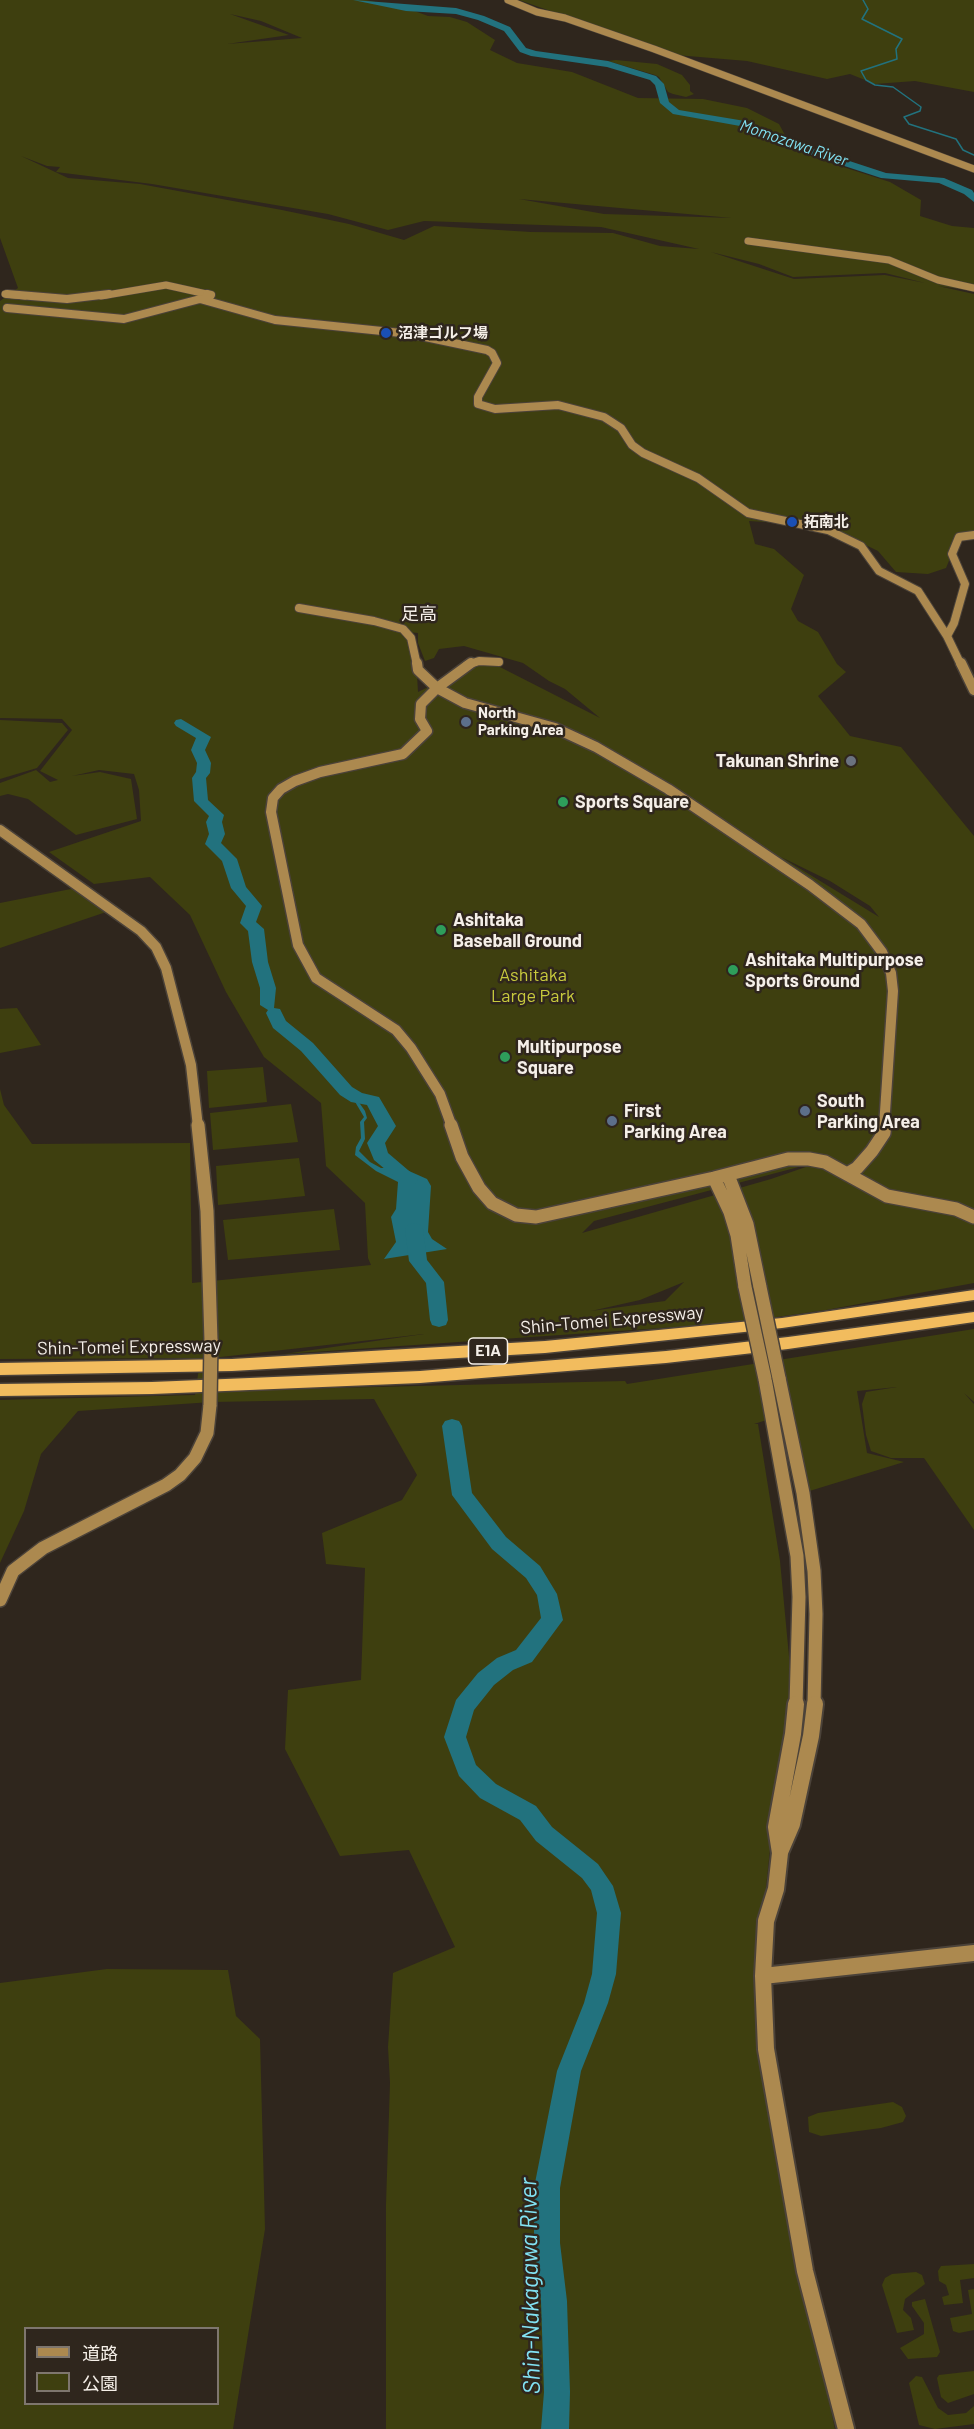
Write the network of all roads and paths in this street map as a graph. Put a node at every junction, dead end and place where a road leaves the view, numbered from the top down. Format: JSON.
{"nodes":[{"id":1,"x":508,"y":0,"type":"edge"},
{"id":2,"x":974,"y":169,"type":"edge"},
{"id":3,"x":748,"y":241,"type":"dead end"},
{"id":4,"x":974,"y":288,"type":"edge"},
{"id":5,"x":5,"y":294,"type":"dead end"},
{"id":6,"x":7,"y":308,"type":"dead end"},
{"id":7,"x":314,"y":325,"type":"junction"},
{"id":8,"x":974,"y":535,"type":"edge"},
{"id":9,"x":299,"y":608,"type":"dead end"},
{"id":10,"x":947,"y":636,"type":"junction"},
{"id":11,"x":500,"y":662,"type":"dead end"},
{"id":12,"x":437,"y":688,"type":"junction"},
{"id":13,"x":974,"y":690,"type":"edge"},
{"id":14,"x":0,"y":830,"type":"edge"},
{"id":15,"x":847,"y":1174,"type":"junction"},
{"id":16,"x":728,"y":1175,"type":"junction"},
{"id":17,"x":714,"y":1178,"type":"junction"},
{"id":18,"x":974,"y":1217,"type":"edge"},
{"id":19,"x":974,"y":1295,"type":"edge"},
{"id":20,"x":974,"y":1317,"type":"edge"},
{"id":21,"x":0,"y":1369,"type":"edge"},
{"id":22,"x":772,"y":1378,"type":"junction"},
{"id":23,"x":0,"y":1390,"type":"edge"},
{"id":24,"x":0,"y":1600,"type":"edge"},
{"id":25,"x":974,"y":1953,"type":"edge"},
{"id":26,"x":763,"y":1976,"type":"junction"},
{"id":27,"x":846,"y":2429,"type":"edge"}],
"edges":[{"from":1,"to":2,"type":"street"},
{"from":3,"to":4,"type":"street"},
{"from":5,"to":7,"type":"street"},
{"from":6,"to":7,"type":"street"},
{"from":7,"to":10,"type":"street"},
{"from":8,"to":10,"type":"street"},
{"from":9,"to":12,"type":"street"},
{"from":10,"to":13,"type":"street"},
{"from":11,"to":12,"type":"street"},
{"from":12,"to":15,"type":"street"},
{"from":12,"to":17,"type":"street"},
{"from":14,"to":24,"type":"street","bridge":true},
{"from":15,"to":16,"type":"street"},
{"from":15,"to":18,"type":"street"},
{"from":16,"to":17,"type":"street"},
{"from":16,"to":22,"type":"street","bridge":true},
{"from":17,"to":22,"type":"street","bridge":true},
{"from":19,"to":21,"type":"highway","name":"Shin-Tomei Expressway","number":"E1A"},
{"from":20,"to":23,"type":"highway","number":"E1A"},
{"from":22,"to":26,"type":"street"},
{"from":25,"to":26,"type":"street"},
{"from":26,"to":27,"type":"street"}]}
